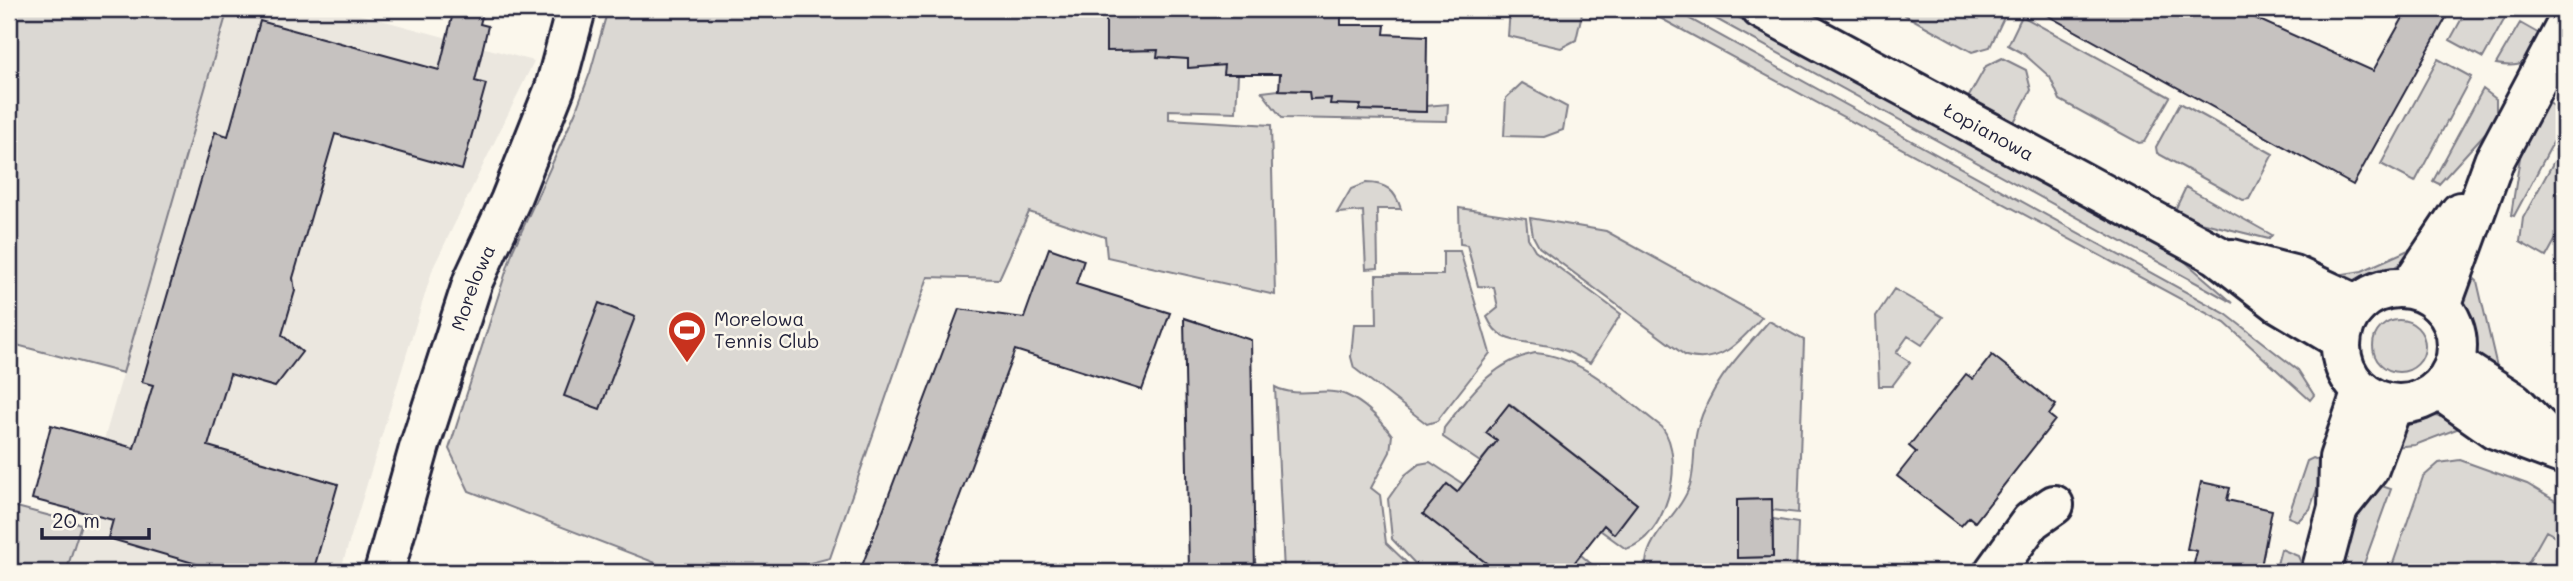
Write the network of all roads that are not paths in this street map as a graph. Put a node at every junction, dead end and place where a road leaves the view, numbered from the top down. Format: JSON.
{"nodes":[{"id":1,"x":576,"y":9,"type":"edge"},
{"id":2,"x":1761,"y":9,"type":"edge"},
{"id":3,"x":2564,"y":29,"type":"edge"},
{"id":4,"x":2217,"y":255,"type":"junction"},
{"id":5,"x":2425,"y":297,"type":"junction"},
{"id":6,"x":2358,"y":304,"type":"junction"},
{"id":7,"x":2341,"y":340,"type":"junction"},
{"id":8,"x":2446,"y":376,"type":"junction"},
{"id":9,"x":2378,"y":397,"type":"junction"},
{"id":10,"x":2564,"y":454,"type":"edge"},
{"id":11,"x":2054,"y":505,"type":"dead end"},
{"id":12,"x":384,"y":572,"type":"edge"},
{"id":13,"x":1994,"y":572,"type":"edge"},
{"id":14,"x":2321,"y":572,"type":"edge"}],
"edges":[{"from":1,"to":12,"type":"street","name":"Morelowa"},
{"from":2,"to":4,"type":"street","name":"Łopianowa"},
{"from":3,"to":5,"type":"street"},
{"from":4,"to":6,"type":"street","name":"Łopianowa"},
{"from":4,"to":7,"type":"street","name":"Łopianowa"},
{"from":5,"to":6,"type":"street"},
{"from":5,"to":8,"type":"street"},
{"from":6,"to":7,"type":"street"},
{"from":7,"to":9,"type":"street"},
{"from":8,"to":9,"type":"street"},
{"from":8,"to":10,"type":"street"},
{"from":9,"to":14,"type":"street"},
{"from":11,"to":13,"type":"street"}]}
